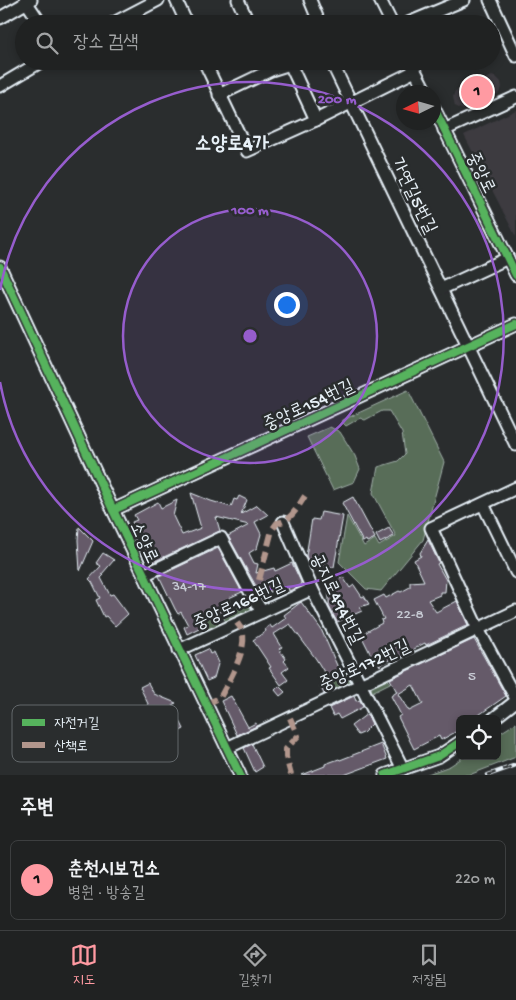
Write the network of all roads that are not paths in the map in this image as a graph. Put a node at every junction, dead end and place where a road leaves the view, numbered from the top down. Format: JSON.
{"nodes":[{"id":1,"x":158,"y":0,"type":"edge"},
{"id":2,"x":176,"y":0,"type":"edge"},
{"id":3,"x":238,"y":0,"type":"edge"},
{"id":4,"x":380,"y":0,"type":"edge"},
{"id":5,"x":464,"y":0,"type":"edge"},
{"id":6,"x":490,"y":0,"type":"edge"},
{"id":7,"x":28,"y":1,"type":"edge"},
{"id":8,"x":314,"y":1,"type":"edge"},
{"id":9,"x":36,"y":15,"type":"edge"},
{"id":10,"x":129,"y":15,"type":"edge"},
{"id":11,"x":183,"y":15,"type":"edge"},
{"id":12,"x":245,"y":15,"type":"edge"},
{"id":13,"x":317,"y":15,"type":"edge"},
{"id":14,"x":388,"y":15,"type":"edge"},
{"id":15,"x":428,"y":15,"type":"edge"},
{"id":16,"x":497,"y":15,"type":"edge"},
{"id":17,"x":0,"y":18,"type":"edge"},
{"id":18,"x":501,"y":24,"type":"edge"},
{"id":19,"x":516,"y":56,"type":"edge"},
{"id":20,"x":27,"y":70,"type":"edge"},
{"id":21,"x":208,"y":70,"type":"edge"},
{"id":22,"x":262,"y":70,"type":"edge"},
{"id":23,"x":294,"y":70,"type":"edge"},
{"id":24,"x":335,"y":70,"type":"edge"},
{"id":25,"x":406,"y":70,"type":"edge"},
{"id":26,"x":415,"y":70,"type":"edge"},
{"id":27,"x":422,"y":85,"type":"edge"},
{"id":28,"x":0,"y":86,"type":"edge"},
{"id":29,"x":219,"y":95,"type":"junction"},
{"id":30,"x":516,"y":97,"type":"edge"},
{"id":31,"x":351,"y":103,"type":"junction"},
{"id":32,"x":316,"y":120,"type":"junction"},
{"id":33,"x":441,"y":123,"type":"edge"},
{"id":34,"x":444,"y":130,"type":"junction"},
{"id":35,"x":508,"y":258,"type":"junction"},
{"id":36,"x":0,"y":267,"type":"edge"},
{"id":37,"x":516,"y":275,"type":"edge"},
{"id":38,"x":441,"y":290,"type":"junction"},
{"id":39,"x":516,"y":324,"type":"edge"},
{"id":40,"x":469,"y":346,"type":"junction"},
{"id":41,"x":516,"y":445,"type":"edge"},
{"id":42,"x":516,"y":488,"type":"edge"},
{"id":43,"x":484,"y":504,"type":"junction"},
{"id":44,"x":113,"y":510,"type":"junction"},
{"id":45,"x":283,"y":522,"type":"dead end"},
{"id":46,"x":516,"y":572,"type":"edge"},
{"id":47,"x":144,"y":575,"type":"junction"},
{"id":48,"x":312,"y":589,"type":"junction"},
{"id":49,"x":516,"y":610,"type":"edge"},
{"id":50,"x":262,"y":612,"type":"junction"},
{"id":51,"x":478,"y":630,"type":"junction"},
{"id":52,"x":179,"y":650,"type":"junction"},
{"id":53,"x":360,"y":686,"type":"junction"},
{"id":54,"x":516,"y":700,"type":"edge"},
{"id":55,"x":498,"y":715,"type":"edge"},
{"id":56,"x":456,"y":745,"type":"edge"},
{"id":57,"x":227,"y":748,"type":"junction"},
{"id":58,"x":403,"y":769,"type":"junction"},
{"id":59,"x":240,"y":775,"type":"edge"},
{"id":60,"x":386,"y":775,"type":"edge"}],
"edges":[{"from":1,"to":10,"type":"street"},
{"from":2,"to":11,"type":"street"},
{"from":3,"to":12,"type":"street"},
{"from":4,"to":14,"type":"street"},
{"from":5,"to":15,"type":"street"},
{"from":6,"to":16,"type":"street"},
{"from":7,"to":9,"type":"street"},
{"from":7,"to":17,"type":"street"},
{"from":8,"to":13,"type":"street"},
{"from":18,"to":19,"type":"street"},
{"from":20,"to":28,"type":"street"},
{"from":21,"to":29,"type":"street"},
{"from":22,"to":29,"type":"street"},
{"from":23,"to":32,"type":"street"},
{"from":24,"to":31,"type":"street","name":"가연길5번길"},
{"from":25,"to":31,"type":"street"},
{"from":26,"to":27,"type":"street"},
{"from":29,"to":32,"type":"street"},
{"from":30,"to":34,"type":"street"},
{"from":31,"to":32,"type":"street"},
{"from":31,"to":38,"type":"street","name":"가연길5번길"},
{"from":33,"to":34,"type":"street","name":"중앙로"},
{"from":34,"to":35,"type":"street","name":"중앙로"},
{"from":35,"to":37,"type":"street","name":"중앙로"},
{"from":35,"to":38,"type":"street"},
{"from":36,"to":44,"type":"street","name":"소양로"},
{"from":38,"to":40,"type":"street","name":"가연길5번길"},
{"from":39,"to":40,"type":"street","name":"중앙로154번길"},
{"from":40,"to":41,"type":"street","name":"가연길5번길"},
{"from":40,"to":44,"type":"street","name":"중앙로154번길"},
{"from":42,"to":43,"type":"street"},
{"from":43,"to":46,"type":"street"},
{"from":43,"to":51,"type":"street"},
{"from":44,"to":47,"type":"street","name":"소양로"},
{"from":45,"to":48,"type":"street","name":"공지로494번길"},
{"from":47,"to":50,"type":"street"},
{"from":47,"to":52,"type":"street","name":"소양로"},
{"from":48,"to":50,"type":"street","name":"중앙로166번길"},
{"from":48,"to":53,"type":"street","name":"공지로494번길"},
{"from":49,"to":51,"type":"street","name":"중앙로172번길"},
{"from":50,"to":52,"type":"street","name":"중앙로166번길"},
{"from":51,"to":53,"type":"street","name":"중앙로172번길"},
{"from":51,"to":54,"type":"street"},
{"from":52,"to":57,"type":"street","name":"소양로"},
{"from":53,"to":57,"type":"street","name":"중앙로172번길"},
{"from":53,"to":58,"type":"street","name":"공지로494번길"},
{"from":54,"to":55,"type":"street"},
{"from":56,"to":58,"type":"street"},
{"from":57,"to":59,"type":"street","name":"소양로"},
{"from":58,"to":60,"type":"street"}]}
